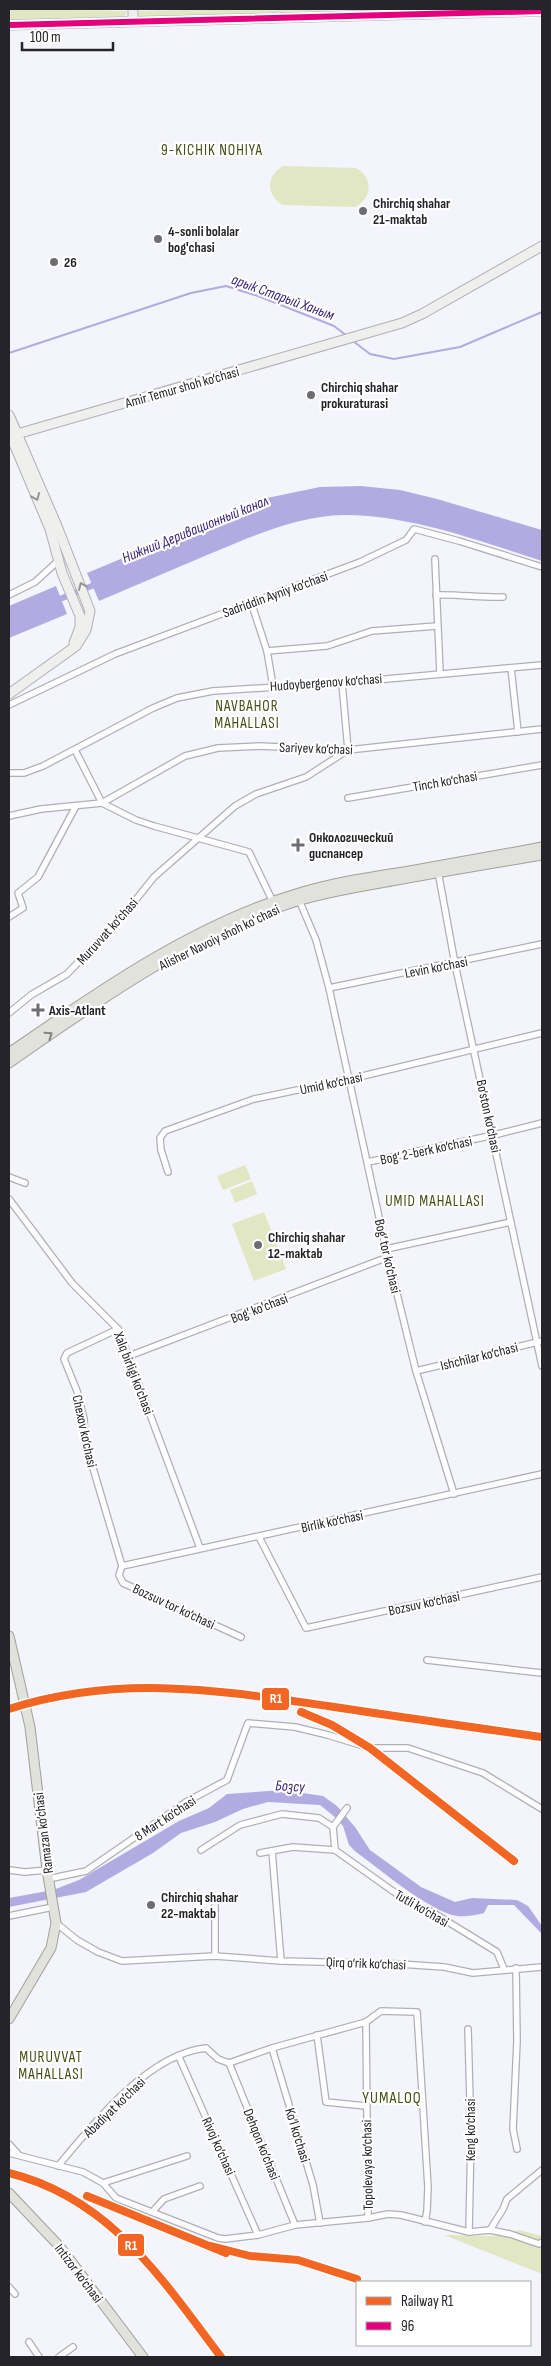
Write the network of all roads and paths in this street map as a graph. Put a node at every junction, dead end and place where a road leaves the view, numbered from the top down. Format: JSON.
{"nodes":[{"id":1,"x":133,"y":9,"type":"edge"},
{"id":2,"x":503,"y":11,"type":"edge"},
{"id":3,"x":542,"y":11,"type":"edge"},
{"id":4,"x":373,"y":12,"type":"edge"},
{"id":5,"x":133,"y":21,"type":"junction"},
{"id":6,"x":9,"y":25,"type":"edge"},
{"id":7,"x":542,"y":246,"type":"edge"},
{"id":8,"x":9,"y":415,"type":"edge"},
{"id":9,"x":12,"y":434,"type":"edge"},
{"id":10,"x":435,"y":559,"type":"dead end"},
{"id":11,"x":58,"y":561,"type":"junction"},
{"id":12,"x":542,"y":567,"type":"edge"},
{"id":13,"x":9,"y":595,"type":"edge"},
{"id":14,"x":436,"y":595,"type":"junction"},
{"id":15,"x":503,"y":597,"type":"dead end"},
{"id":16,"x":251,"y":602,"type":"junction"},
{"id":17,"x":437,"y":626,"type":"junction"},
{"id":18,"x":267,"y":651,"type":"junction"},
{"id":19,"x":63,"y":656,"type":"junction"},
{"id":20,"x":542,"y":665,"type":"edge"},
{"id":21,"x":511,"y":668,"type":"junction"},
{"id":22,"x":440,"y":674,"type":"junction"},
{"id":23,"x":342,"y":682,"type":"junction"},
{"id":24,"x":272,"y":686,"type":"junction"},
{"id":25,"x":9,"y":694,"type":"edge"},
{"id":26,"x":9,"y":705,"type":"edge"},
{"id":27,"x":542,"y":729,"type":"edge"},
{"id":28,"x":518,"y":732,"type":"junction"},
{"id":29,"x":75,"y":750,"type":"junction"},
{"id":30,"x":348,"y":750,"type":"junction"},
{"id":31,"x":542,"y":764,"type":"edge"},
{"id":32,"x":9,"y":773,"type":"edge"},
{"id":33,"x":348,"y":798,"type":"dead end"},
{"id":34,"x":102,"y":803,"type":"junction"},
{"id":35,"x":76,"y":806,"type":"junction"},
{"id":36,"x":9,"y":816,"type":"edge"},
{"id":37,"x":196,"y":838,"type":"junction"},
{"id":38,"x":542,"y":847,"type":"edge"},
{"id":39,"x":542,"y":855,"type":"edge"},
{"id":40,"x":438,"y":869,"type":"junction"},
{"id":41,"x":299,"y":900,"type":"junction"},
{"id":42,"x":273,"y":902,"type":"junction"},
{"id":43,"x":9,"y":917,"type":"edge"},
{"id":44,"x":542,"y":944,"type":"edge"},
{"id":45,"x":455,"y":964,"type":"junction"},
{"id":46,"x":329,"y":988,"type":"junction"},
{"id":47,"x":9,"y":1013,"type":"edge"},
{"id":48,"x":542,"y":1033,"type":"edge"},
{"id":49,"x":474,"y":1048,"type":"junction"},
{"id":50,"x":9,"y":1053,"type":"edge"},
{"id":51,"x":9,"y":1063,"type":"edge"},
{"id":52,"x":350,"y":1079,"type":"junction"},
{"id":53,"x":542,"y":1123,"type":"edge"},
{"id":54,"x":494,"y":1136,"type":"junction"},
{"id":55,"x":368,"y":1162,"type":"junction"},
{"id":56,"x":168,"y":1172,"type":"dead end"},
{"id":57,"x":9,"y":1199,"type":"edge"},
{"id":58,"x":511,"y":1222,"type":"junction"},
{"id":59,"x":386,"y":1249,"type":"junction"},
{"id":60,"x":388,"y":1257,"type":"junction"},
{"id":61,"x":118,"y":1329,"type":"junction"},
{"id":62,"x":540,"y":1341,"type":"edge"},
{"id":63,"x":129,"y":1356,"type":"junction"},
{"id":64,"x":542,"y":1366,"type":"edge"},
{"id":65,"x":416,"y":1371,"type":"junction"},
{"id":66,"x":542,"y":1474,"type":"edge"},
{"id":67,"x":454,"y":1494,"type":"junction"},
{"id":68,"x":259,"y":1537,"type":"junction"},
{"id":69,"x":200,"y":1548,"type":"junction"},
{"id":70,"x":122,"y":1566,"type":"junction"},
{"id":71,"x":542,"y":1577,"type":"edge"},
{"id":72,"x":9,"y":1636,"type":"edge"},
{"id":73,"x":241,"y":1637,"type":"dead end"},
{"id":74,"x":427,"y":1660,"type":"dead end"},
{"id":75,"x":542,"y":1673,"type":"edge"},
{"id":76,"x":347,"y":1808,"type":"dead end"},
{"id":77,"x":542,"y":1809,"type":"edge"},
{"id":78,"x":334,"y":1827,"type":"junction"},
{"id":79,"x":201,"y":1850,"type":"dead end"},
{"id":80,"x":335,"y":1850,"type":"junction"},
{"id":81,"x":272,"y":1851,"type":"junction"},
{"id":82,"x":260,"y":1852,"type":"dead end"},
{"id":83,"x":9,"y":1870,"type":"edge"},
{"id":84,"x":48,"y":1874,"type":"junction"},
{"id":85,"x":215,"y":1906,"type":"dead end"},
{"id":86,"x":53,"y":1907,"type":"junction"},
{"id":87,"x":9,"y":1916,"type":"edge"},
{"id":88,"x":56,"y":1923,"type":"junction"},
{"id":89,"x":215,"y":1956,"type":"junction"},
{"id":90,"x":281,"y":1961,"type":"junction"},
{"id":91,"x":542,"y":1966,"type":"edge"},
{"id":92,"x":516,"y":1968,"type":"junction"},
{"id":93,"x":504,"y":1969,"type":"junction"},
{"id":94,"x":9,"y":2019,"type":"edge"},
{"id":95,"x":366,"y":2022,"type":"junction"},
{"id":96,"x":468,"y":2029,"type":"dead end"},
{"id":97,"x":317,"y":2035,"type":"junction"},
{"id":98,"x":272,"y":2048,"type":"junction"},
{"id":99,"x":179,"y":2057,"type":"junction"},
{"id":100,"x":229,"y":2063,"type":"junction"},
{"id":101,"x":366,"y":2106,"type":"junction"},
{"id":102,"x":9,"y":2144,"type":"edge"},
{"id":103,"x":518,"y":2149,"type":"dead end"},
{"id":104,"x":9,"y":2153,"type":"edge"},
{"id":105,"x":187,"y":2156,"type":"dead end"},
{"id":106,"x":22,"y":2157,"type":"junction"},
{"id":107,"x":58,"y":2166,"type":"junction"},
{"id":108,"x":542,"y":2170,"type":"edge"},
{"id":109,"x":102,"y":2183,"type":"junction"},
{"id":110,"x":200,"y":2186,"type":"dead end"},
{"id":111,"x":9,"y":2193,"type":"edge"},
{"id":112,"x":153,"y":2212,"type":"junction"},
{"id":113,"x":368,"y":2218,"type":"junction"},
{"id":114,"x":425,"y":2222,"type":"junction"},
{"id":115,"x":320,"y":2223,"type":"junction"},
{"id":116,"x":295,"y":2225,"type":"junction"},
{"id":117,"x":490,"y":2230,"type":"junction"},
{"id":118,"x":469,"y":2232,"type":"junction"},
{"id":119,"x":258,"y":2234,"type":"junction"},
{"id":120,"x":542,"y":2242,"type":"edge"},
{"id":121,"x":9,"y":2287,"type":"edge"},
{"id":122,"x":15,"y":2294,"type":"dead end"},
{"id":123,"x":29,"y":2342,"type":"dead end"},
{"id":124,"x":73,"y":2347,"type":"dead end"},
{"id":125,"x":38,"y":2357,"type":"edge"},
{"id":126,"x":59,"y":2357,"type":"edge"},
{"id":127,"x":143,"y":2357,"type":"edge"}],
"edges":[{"from":1,"to":5,"type":"main road"},
{"from":2,"to":3,"type":"main road"},
{"from":2,"to":4,"type":"main road"},
{"from":4,"to":5,"type":"main road"},
{"from":5,"to":6,"type":"main road"},
{"from":7,"to":9,"type":"main road","name":"Amir Temur shoh ko‘chasi"},
{"from":8,"to":9,"type":"main road"},
{"from":9,"to":11,"type":"main road","one_way":true},
{"from":19,"to":9,"type":"main road","one_way":true},
{"from":10,"to":14,"type":"street"},
{"from":11,"to":13,"type":"street"},
{"from":11,"to":19,"type":"main road"},
{"from":12,"to":16,"type":"street","name":"Sadriddin Ayniy ko‘chasi"},
{"from":14,"to":15,"type":"street"},
{"from":14,"to":17,"type":"street"},
{"from":16,"to":18,"type":"street"},
{"from":16,"to":26,"type":"street","name":"Sadriddin Ayniy ko‘chasi"},
{"from":17,"to":18,"type":"street"},
{"from":17,"to":22,"type":"street"},
{"from":18,"to":24,"type":"street"},
{"from":19,"to":25,"type":"main road"},
{"from":20,"to":21,"type":"street","name":"Hudoybergenov ko‘chasi"},
{"from":21,"to":22,"type":"street","name":"Hudoybergenov ko‘chasi"},
{"from":21,"to":28,"type":"street"},
{"from":22,"to":23,"type":"street","name":"Hudoybergenov ko‘chasi"},
{"from":23,"to":24,"type":"street","name":"Hudoybergenov ko‘chasi"},
{"from":23,"to":30,"type":"street"},
{"from":24,"to":29,"type":"street","name":"Hudoybergenov ko‘chasi"},
{"from":27,"to":28,"type":"street","name":"Sariyev ko‘chasi"},
{"from":28,"to":30,"type":"street","name":"Sariyev ko‘chasi"},
{"from":29,"to":32,"type":"street","name":"Hudoybergenov ko‘chasi"},
{"from":29,"to":34,"type":"street"},
{"from":30,"to":34,"type":"street","name":"Sariyev ko‘chasi"},
{"from":30,"to":37,"type":"street","name":"Muruvvat ko‘chasi"},
{"from":31,"to":33,"type":"street","name":"Tinch ko‘chasi"},
{"from":34,"to":35,"type":"street","name":"Sariyev ko‘chasi"},
{"from":34,"to":37,"type":"street"},
{"from":35,"to":36,"type":"street","name":"Sariyev ko‘chasi"},
{"from":35,"to":43,"type":"street"},
{"from":37,"to":42,"type":"street"},
{"from":37,"to":47,"type":"street","name":"Muruvvat ko‘chasi"},
{"from":38,"to":40,"type":"main road","name":"Alisher Navoiy shoh koʻchasi"},
{"from":39,"to":40,"type":"main road","name":"Alisher Navoiy shoh koʻchasi"},
{"from":40,"to":41,"type":"main road","name":"Alisher Navoiy shoh koʻchasi"},
{"from":40,"to":42,"type":"main road","name":"Alisher Navoiy shoh koʻchasi"},
{"from":40,"to":45,"type":"street","name":"Bo‘ston ko‘chasi"},
{"from":41,"to":46,"type":"street","name":"Bog‘ tor ko‘chasi"},
{"from":51,"to":41,"type":"main road","name":"Alisher Navoiy shoh koʻchasi","one_way":true},
{"from":42,"to":50,"type":"main road","name":"Alisher Navoiy shoh koʻchasi"},
{"from":44,"to":45,"type":"street","name":"Levin ko‘chasi"},
{"from":45,"to":46,"type":"street","name":"Levin ko‘chasi"},
{"from":45,"to":49,"type":"street","name":"Bo‘ston ko‘chasi"},
{"from":46,"to":52,"type":"street","name":"Bog‘ tor ko‘chasi"},
{"from":48,"to":49,"type":"street","name":"Umid ko‘chasi"},
{"from":49,"to":52,"type":"street","name":"Umid ko‘chasi"},
{"from":49,"to":54,"type":"street","name":"Bo‘ston ko‘chasi"},
{"from":52,"to":55,"type":"street","name":"Bog‘ tor ko‘chasi"},
{"from":52,"to":56,"type":"street","name":"Umid ko‘chasi"},
{"from":53,"to":54,"type":"street","name":"Bog‘ 2-berk ko‘chasi"},
{"from":54,"to":55,"type":"street","name":"Bog‘ 2-berk ko‘chasi"},
{"from":54,"to":58,"type":"street","name":"Bo‘ston ko‘chasi"},
{"from":55,"to":59,"type":"street","name":"Bog‘ tor ko‘chasi"},
{"from":57,"to":61,"type":"street","name":"Xalq birligi ko‘chasi"},
{"from":58,"to":59,"type":"street"},
{"from":58,"to":62,"type":"street","name":"Bo‘ston ko‘chasi"},
{"from":59,"to":60,"type":"street","name":"Bog‘ tor ko‘chasi"},
{"from":60,"to":63,"type":"street","name":"Bog' ko'chasi"},
{"from":60,"to":65,"type":"street","name":"Bog‘ tor ko‘chasi"},
{"from":61,"to":63,"type":"street","name":"Xalq birligi ko‘chasi"},
{"from":61,"to":70,"type":"street","name":"Chexov ko‘chasi"},
{"from":62,"to":64,"type":"street","name":"Bo‘ston ko‘chasi"},
{"from":62,"to":65,"type":"street","name":"Ishchilar ko‘chasi"},
{"from":63,"to":69,"type":"street","name":"Xalq birligi ko‘chasi"},
{"from":65,"to":67,"type":"street","name":"Bog‘ tor ko‘chasi"},
{"from":66,"to":67,"type":"street","name":"Birlik ko‘chasi"},
{"from":67,"to":68,"type":"street","name":"Birlik ko‘chasi"},
{"from":68,"to":69,"type":"street","name":"Birlik ko‘chasi"},
{"from":68,"to":71,"type":"street","name":"Bozsuv ko‘chasi"},
{"from":69,"to":70,"type":"street","name":"Birlik ko‘chasi"},
{"from":70,"to":73,"type":"street","name":"Bozsuv tor ko‘chasi"},
{"from":72,"to":84,"type":"main road","name":"Ramazan ko‘chasi"},
{"from":74,"to":75,"type":"street"},
{"from":76,"to":78,"type":"street"},
{"from":77,"to":84,"type":"street","name":"8 Mart ko‘chasi"},
{"from":78,"to":79,"type":"street"},
{"from":78,"to":80,"type":"street"},
{"from":80,"to":81,"type":"street"},
{"from":80,"to":93,"type":"street","name":"Tutli ko‘chasi"},
{"from":81,"to":82,"type":"street"},
{"from":81,"to":90,"type":"street"},
{"from":83,"to":84,"type":"street","name":"8 Mart ko‘chasi"},
{"from":84,"to":86,"type":"main road","name":"Ramazan ko‘chasi"},
{"from":85,"to":89,"type":"street"},
{"from":86,"to":87,"type":"street"},
{"from":86,"to":88,"type":"main road","name":"Ramazan ko‘chasi"},
{"from":88,"to":89,"type":"street","name":"Qirq o‘rik ko‘chasi"},
{"from":88,"to":94,"type":"main road","name":"Ramazan ko‘chasi"},
{"from":89,"to":90,"type":"street","name":"Qirq o‘rik ko‘chasi"},
{"from":90,"to":93,"type":"street","name":"Qirq o‘rik ko‘chasi"},
{"from":91,"to":92,"type":"street","name":"Qirq o‘rik ko‘chasi"},
{"from":92,"to":93,"type":"street","name":"Qirq o‘rik ko‘chasi"},
{"from":92,"to":103,"type":"street"},
{"from":95,"to":97,"type":"street"},
{"from":95,"to":101,"type":"street","name":"Topolevaya ko‘chasi"},
{"from":95,"to":114,"type":"street"},
{"from":96,"to":118,"type":"street","name":"Keng ko‘chasi"},
{"from":97,"to":98,"type":"street"},
{"from":97,"to":101,"type":"street"},
{"from":98,"to":100,"type":"street"},
{"from":98,"to":115,"type":"street","name":"Ko‘l ko‘chasi"},
{"from":99,"to":100,"type":"street","name":"Abadiyat ko‘chasi"},
{"from":99,"to":107,"type":"street","name":"Abadiyat ko‘chasi"},
{"from":99,"to":119,"type":"street","name":"Rivoj ko‘chasi"},
{"from":100,"to":116,"type":"street","name":"Dehqon ko‘chasi"},
{"from":101,"to":113,"type":"street","name":"Topolevaya ko‘chasi"},
{"from":102,"to":106,"type":"street"},
{"from":104,"to":106,"type":"street"},
{"from":105,"to":109,"type":"street"},
{"from":106,"to":107,"type":"street"},
{"from":107,"to":109,"type":"street"},
{"from":108,"to":117,"type":"street"},
{"from":109,"to":112,"type":"street"},
{"from":110,"to":112,"type":"street"},
{"from":111,"to":127,"type":"main road","name":"Intizor ko‘chasi"},
{"from":112,"to":119,"type":"street"},
{"from":113,"to":114,"type":"street"},
{"from":113,"to":115,"type":"street"},
{"from":114,"to":118,"type":"street"},
{"from":115,"to":116,"type":"street"},
{"from":116,"to":119,"type":"street"},
{"from":117,"to":118,"type":"street"},
{"from":117,"to":120,"type":"street"},
{"from":121,"to":122,"type":"street"},
{"from":123,"to":125,"type":"street"},
{"from":124,"to":126,"type":"street"}]}
